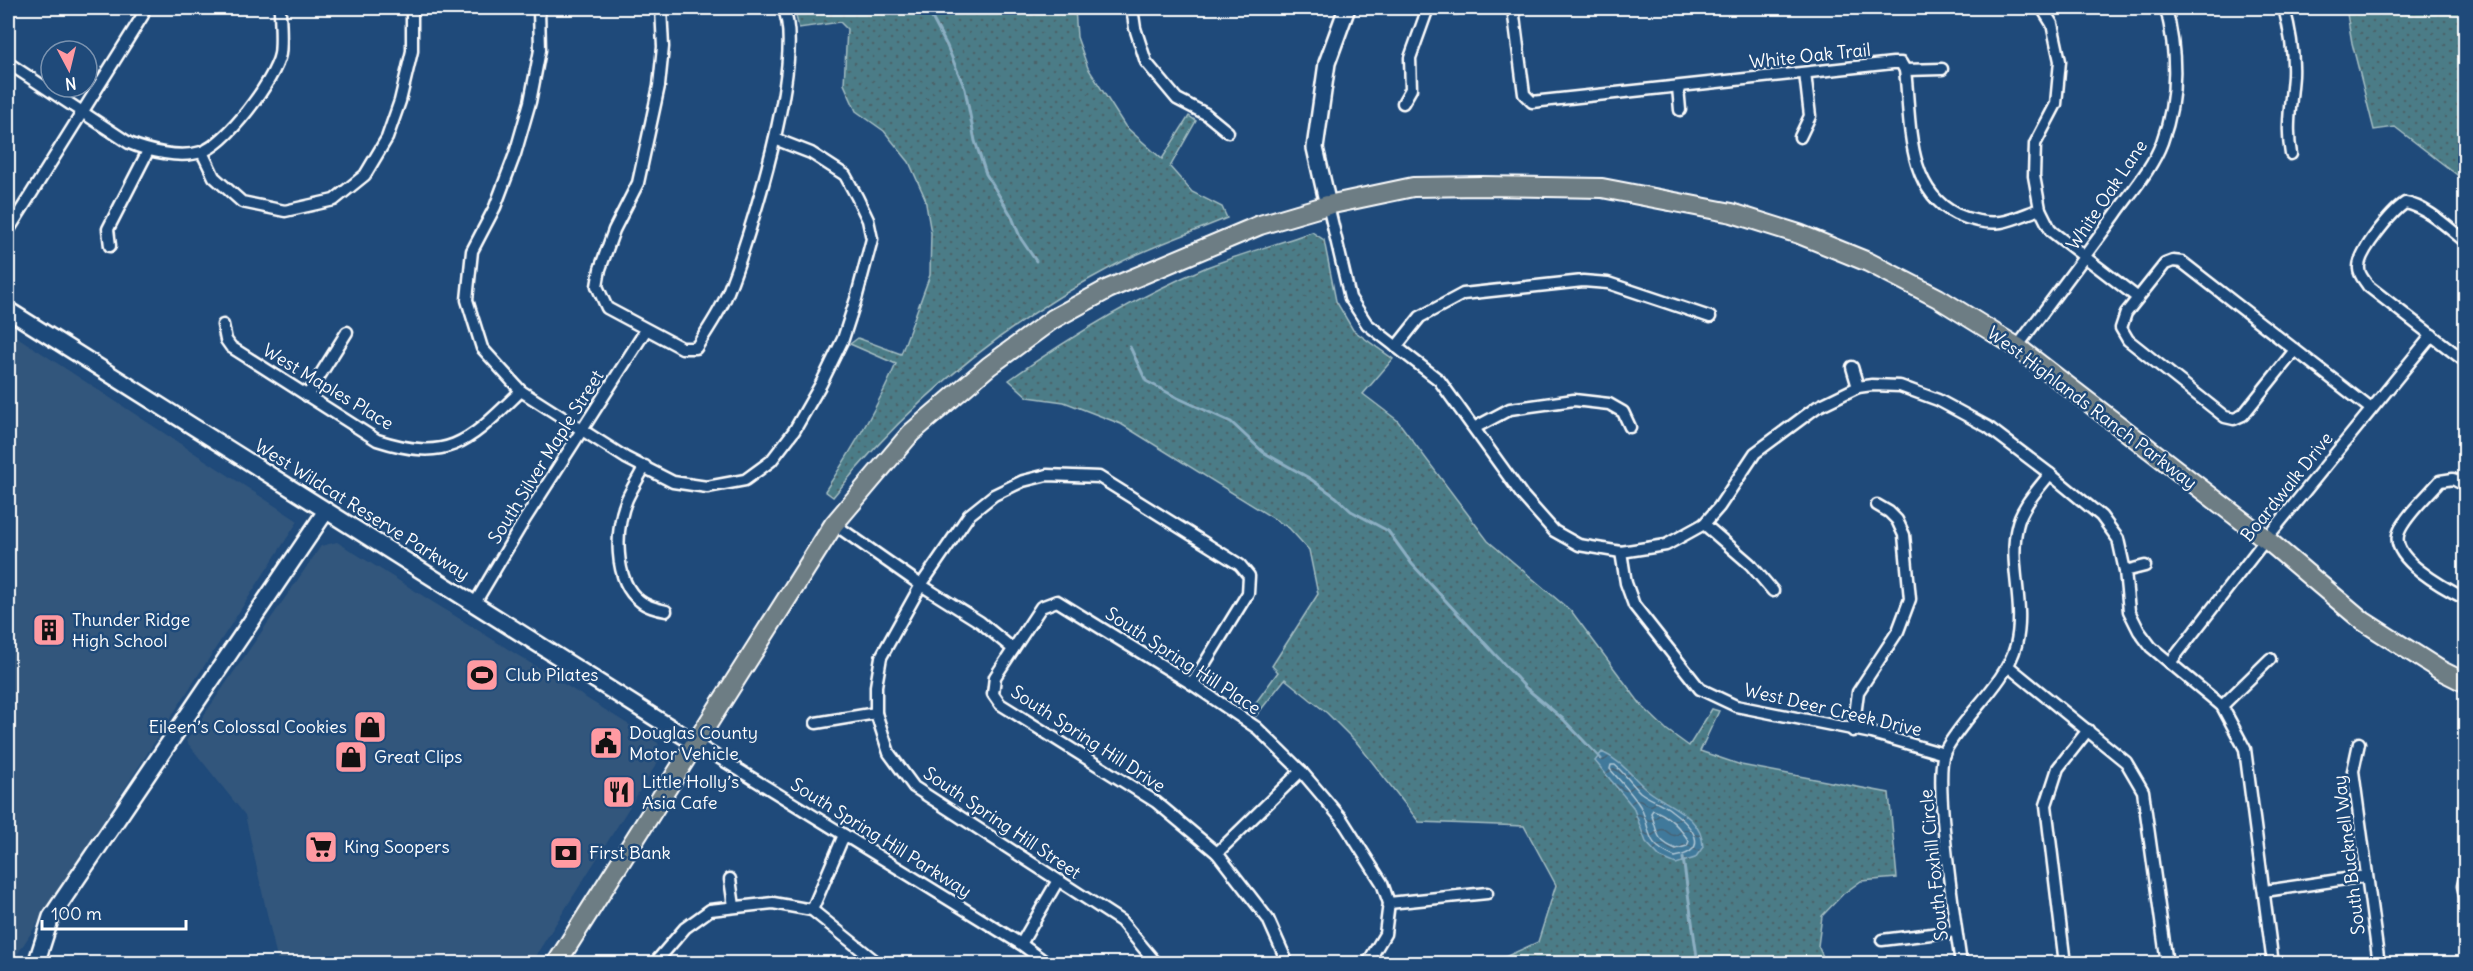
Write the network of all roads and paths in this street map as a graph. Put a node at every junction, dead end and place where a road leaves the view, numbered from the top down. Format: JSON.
{"nodes":[{"id":1,"x":280,"y":8,"type":"edge"},
{"id":2,"x":412,"y":8,"type":"edge"},
{"id":3,"x":539,"y":8,"type":"edge"},
{"id":4,"x":661,"y":8,"type":"edge"},
{"id":5,"x":783,"y":8,"type":"edge"},
{"id":6,"x":1132,"y":8,"type":"edge"},
{"id":7,"x":1347,"y":8,"type":"edge"},
{"id":8,"x":1428,"y":8,"type":"edge"},
{"id":9,"x":1451,"y":8,"type":"edge"},
{"id":10,"x":1457,"y":8,"type":"edge"},
{"id":11,"x":1513,"y":8,"type":"edge"},
{"id":12,"x":2042,"y":8,"type":"edge"},
{"id":13,"x":2166,"y":8,"type":"edge"},
{"id":14,"x":2284,"y":8,"type":"edge"},
{"id":15,"x":142,"y":15,"type":"dead end"},
{"id":16,"x":8,"y":63,"type":"edge"},
{"id":17,"x":1942,"y":69,"type":"dead end"},
{"id":18,"x":1905,"y":70,"type":"junction"},
{"id":19,"x":1805,"y":73,"type":"junction"},
{"id":20,"x":1678,"y":87,"type":"junction"},
{"id":21,"x":1403,"y":103,"type":"dead end"},
{"id":22,"x":1680,"y":111,"type":"dead end"},
{"id":23,"x":82,"y":114,"type":"junction"},
{"id":24,"x":1228,"y":132,"type":"dead end"},
{"id":25,"x":1800,"y":137,"type":"dead end"},
{"id":26,"x":775,"y":139,"type":"junction"},
{"id":27,"x":148,"y":151,"type":"junction"},
{"id":28,"x":202,"y":152,"type":"junction"},
{"id":29,"x":2291,"y":154,"type":"dead end"},
{"id":30,"x":1328,"y":205,"type":"junction"},
{"id":31,"x":2040,"y":209,"type":"junction"},
{"id":32,"x":8,"y":231,"type":"edge"},
{"id":33,"x":2466,"y":242,"type":"edge"},
{"id":34,"x":111,"y":246,"type":"dead end"},
{"id":35,"x":2084,"y":258,"type":"junction"},
{"id":36,"x":2138,"y":298,"type":"junction"},
{"id":37,"x":8,"y":310,"type":"edge"},
{"id":38,"x":1710,"y":317,"type":"dead end"},
{"id":39,"x":223,"y":325,"type":"dead end"},
{"id":40,"x":646,"y":330,"type":"junction"},
{"id":41,"x":347,"y":332,"type":"dead end"},
{"id":42,"x":2432,"y":335,"type":"junction"},
{"id":43,"x":1396,"y":347,"type":"junction"},
{"id":44,"x":2018,"y":347,"type":"junction"},
{"id":45,"x":2295,"y":350,"type":"junction"},
{"id":46,"x":2466,"y":362,"type":"edge"},
{"id":47,"x":1852,"y":367,"type":"dead end"},
{"id":48,"x":1858,"y":387,"type":"junction"},
{"id":49,"x":521,"y":391,"type":"junction"},
{"id":50,"x":308,"y":396,"type":"junction"},
{"id":51,"x":2371,"y":409,"type":"junction"},
{"id":52,"x":1630,"y":427,"type":"dead end"},
{"id":53,"x":1476,"y":428,"type":"junction"},
{"id":54,"x":584,"y":430,"type":"junction"},
{"id":55,"x":645,"y":466,"type":"junction"},
{"id":56,"x":2050,"y":474,"type":"junction"},
{"id":57,"x":2466,"y":486,"type":"edge"},
{"id":58,"x":1877,"y":505,"type":"dead end"},
{"id":59,"x":326,"y":511,"type":"junction"},
{"id":60,"x":834,"y":524,"type":"junction"},
{"id":61,"x":1704,"y":524,"type":"junction"},
{"id":62,"x":2266,"y":539,"type":"junction"},
{"id":63,"x":1621,"y":552,"type":"junction"},
{"id":64,"x":2145,"y":566,"type":"dead end"},
{"id":65,"x":2125,"y":571,"type":"junction"},
{"id":66,"x":921,"y":585,"type":"junction"},
{"id":67,"x":1773,"y":591,"type":"dead end"},
{"id":68,"x":2466,"y":599,"type":"edge"},
{"id":69,"x":475,"y":603,"type":"junction"},
{"id":70,"x":666,"y":610,"type":"dead end"},
{"id":71,"x":1013,"y":649,"type":"junction"},
{"id":72,"x":2270,"y":659,"type":"dead end"},
{"id":73,"x":2170,"y":663,"type":"junction"},
{"id":74,"x":2008,"y":666,"type":"junction"},
{"id":75,"x":2466,"y":683,"type":"edge"},
{"id":76,"x":1192,"y":684,"type":"junction"},
{"id":77,"x":2222,"y":706,"type":"junction"},
{"id":78,"x":876,"y":713,"type":"junction"},
{"id":79,"x":816,"y":723,"type":"dead end"},
{"id":80,"x":2088,"y":730,"type":"junction"},
{"id":81,"x":1853,"y":731,"type":"junction"},
{"id":82,"x":695,"y":743,"type":"junction"},
{"id":83,"x":2359,"y":743,"type":"dead end"},
{"id":84,"x":1944,"y":753,"type":"junction"},
{"id":85,"x":1301,"y":771,"type":"junction"},
{"id":86,"x":844,"y":835,"type":"junction"},
{"id":87,"x":1217,"y":853,"type":"junction"},
{"id":88,"x":2466,"y":872,"type":"edge"},
{"id":89,"x":2366,"y":876,"type":"junction"},
{"id":90,"x":730,"y":879,"type":"dead end"},
{"id":91,"x":1058,"y":882,"type":"junction"},
{"id":92,"x":2265,"y":891,"type":"junction"},
{"id":93,"x":1487,"y":893,"type":"dead end"},
{"id":94,"x":2466,"y":899,"type":"edge"},
{"id":95,"x":1389,"y":903,"type":"junction"},
{"id":96,"x":734,"y":906,"type":"junction"},
{"id":97,"x":812,"y":910,"type":"junction"},
{"id":98,"x":1956,"y":931,"type":"junction"},
{"id":99,"x":1882,"y":940,"type":"dead end"},
{"id":100,"x":1021,"y":944,"type":"junction"},
{"id":101,"x":36,"y":963,"type":"edge"},
{"id":102,"x":556,"y":963,"type":"edge"},
{"id":103,"x":654,"y":963,"type":"edge"},
{"id":104,"x":879,"y":963,"type":"edge"},
{"id":105,"x":1048,"y":963,"type":"edge"},
{"id":106,"x":1157,"y":963,"type":"edge"},
{"id":107,"x":1288,"y":963,"type":"edge"},
{"id":108,"x":1367,"y":963,"type":"edge"},
{"id":109,"x":1960,"y":963,"type":"edge"},
{"id":110,"x":2065,"y":963,"type":"edge"},
{"id":111,"x":2167,"y":963,"type":"edge"},
{"id":112,"x":2274,"y":963,"type":"edge"},
{"id":113,"x":2379,"y":963,"type":"edge"}],
"edges":[{"from":1,"to":28,"type":"street"},
{"from":2,"to":28,"type":"street"},
{"from":3,"to":49,"type":"street"},
{"from":4,"to":40,"type":"street"},
{"from":5,"to":26,"type":"street"},
{"from":6,"to":24,"type":"street"},
{"from":7,"to":30,"type":"main road"},
{"from":8,"to":21,"type":"street"},
{"from":9,"to":10,"type":"street"},
{"from":11,"to":20,"type":"street","name":"White Oak Trail"},
{"from":12,"to":31,"type":"street"},
{"from":13,"to":35,"type":"street","name":"White Oak Lane"},
{"from":14,"to":29,"type":"street"},
{"from":15,"to":23,"type":"street"},
{"from":16,"to":23,"type":"street"},
{"from":17,"to":18,"type":"street","name":"White Oak Trail"},
{"from":18,"to":19,"type":"street","name":"White Oak Trail"},
{"from":18,"to":31,"type":"street"},
{"from":19,"to":20,"type":"street","name":"White Oak Trail"},
{"from":19,"to":25,"type":"street"},
{"from":20,"to":22,"type":"street"},
{"from":23,"to":27,"type":"street"},
{"from":23,"to":32,"type":"street"},
{"from":26,"to":40,"type":"street"},
{"from":26,"to":55,"type":"street"},
{"from":27,"to":28,"type":"street"},
{"from":27,"to":34,"type":"street"},
{"from":30,"to":43,"type":"street"},
{"from":30,"to":44,"type":"main road","name":"West Highlands Ranch Parkway"},
{"from":30,"to":60,"type":"main road","name":"West Highlands Ranch Parkway"},
{"from":31,"to":35,"type":"street"},
{"from":33,"to":42,"type":"street"},
{"from":35,"to":36,"type":"street"},
{"from":35,"to":44,"type":"street","name":"White Oak Lane"},
{"from":36,"to":45,"type":"street"},
{"from":36,"to":45,"type":"street"},
{"from":37,"to":59,"type":"main road","name":"West Wildcat Reserve Parkway"},
{"from":38,"to":43,"type":"street"},
{"from":39,"to":50,"type":"street","name":"West Maples Place"},
{"from":40,"to":54,"type":"street","name":"South Silver Maple Street"},
{"from":41,"to":50,"type":"street"},
{"from":42,"to":46,"type":"street"},
{"from":42,"to":51,"type":"street","name":"Boardwalk Drive"},
{"from":43,"to":53,"type":"street"},
{"from":44,"to":62,"type":"main road","name":"West Highlands Ranch Parkway"},
{"from":45,"to":51,"type":"street"},
{"from":47,"to":48,"type":"street"},
{"from":48,"to":56,"type":"street"},
{"from":48,"to":61,"type":"street"},
{"from":49,"to":50,"type":"street","name":"West Maples Place"},
{"from":49,"to":54,"type":"street"},
{"from":51,"to":62,"type":"street","name":"Boardwalk Drive"},
{"from":52,"to":53,"type":"street"},
{"from":53,"to":63,"type":"street"},
{"from":54,"to":55,"type":"street"},
{"from":54,"to":69,"type":"street","name":"South Silver Maple Street"},
{"from":55,"to":70,"type":"street"},
{"from":56,"to":65,"type":"street"},
{"from":56,"to":74,"type":"street","name":"South Foxhill Circle"},
{"from":57,"to":68,"type":"street"},
{"from":58,"to":81,"type":"street"},
{"from":59,"to":69,"type":"main road","name":"West Wildcat Reserve Parkway"},
{"from":59,"to":101,"type":"main road"},
{"from":60,"to":66,"type":"street"},
{"from":60,"to":82,"type":"main road","name":"West Highlands Ranch Parkway"},
{"from":61,"to":63,"type":"street"},
{"from":61,"to":67,"type":"street"},
{"from":62,"to":73,"type":"street","name":"Boardwalk Drive"},
{"from":62,"to":75,"type":"main road","name":"West Highlands Ranch Parkway"},
{"from":63,"to":81,"type":"street","name":"West Deer Creek Drive"},
{"from":64,"to":65,"type":"street"},
{"from":65,"to":73,"type":"street"},
{"from":66,"to":71,"type":"street"},
{"from":66,"to":76,"type":"street","name":"South Spring Hill Street"},
{"from":66,"to":78,"type":"street","name":"South Spring Hill Street"},
{"from":69,"to":82,"type":"main road","name":"West Wildcat Reserve Parkway"},
{"from":71,"to":76,"type":"street","name":"South Spring Hill Place"},
{"from":71,"to":87,"type":"street","name":"South Spring Hill Drive"},
{"from":72,"to":77,"type":"street"},
{"from":73,"to":77,"type":"street"},
{"from":74,"to":80,"type":"street"},
{"from":74,"to":84,"type":"street","name":"South Foxhill Circle"},
{"from":76,"to":85,"type":"street","name":"South Spring Hill Place"},
{"from":77,"to":92,"type":"street"},
{"from":78,"to":79,"type":"street"},
{"from":78,"to":91,"type":"street","name":"South Spring Hill Street"},
{"from":80,"to":110,"type":"street"},
{"from":80,"to":111,"type":"street"},
{"from":81,"to":84,"type":"street","name":"West Deer Creek Drive"},
{"from":82,"to":86,"type":"street","name":"South Spring Hill Parkway"},
{"from":82,"to":102,"type":"main road","name":"West Highlands Ranch Parkway"},
{"from":83,"to":89,"type":"street","name":"South Bucknell Way"},
{"from":84,"to":98,"type":"street","name":"South Foxhill Circle"},
{"from":85,"to":87,"type":"street"},
{"from":85,"to":95,"type":"street","name":"South Spring Hill Place"},
{"from":86,"to":97,"type":"street"},
{"from":86,"to":100,"type":"street","name":"South Spring Hill Parkway"},
{"from":87,"to":107,"type":"street","name":"South Spring Hill Drive"},
{"from":88,"to":94,"type":"street"},
{"from":89,"to":92,"type":"street"},
{"from":89,"to":113,"type":"street","name":"South Bucknell Way"},
{"from":90,"to":96,"type":"street"},
{"from":91,"to":100,"type":"street"},
{"from":91,"to":106,"type":"street","name":"South Spring Hill Street"},
{"from":92,"to":112,"type":"street"},
{"from":93,"to":95,"type":"street"},
{"from":95,"to":108,"type":"street","name":"South Spring Hill Place"},
{"from":96,"to":97,"type":"street"},
{"from":96,"to":103,"type":"street"},
{"from":97,"to":104,"type":"street"},
{"from":98,"to":99,"type":"street"},
{"from":98,"to":109,"type":"street","name":"South Foxhill Circle"},
{"from":100,"to":105,"type":"street","name":"South Spring Hill Parkway"}]}
